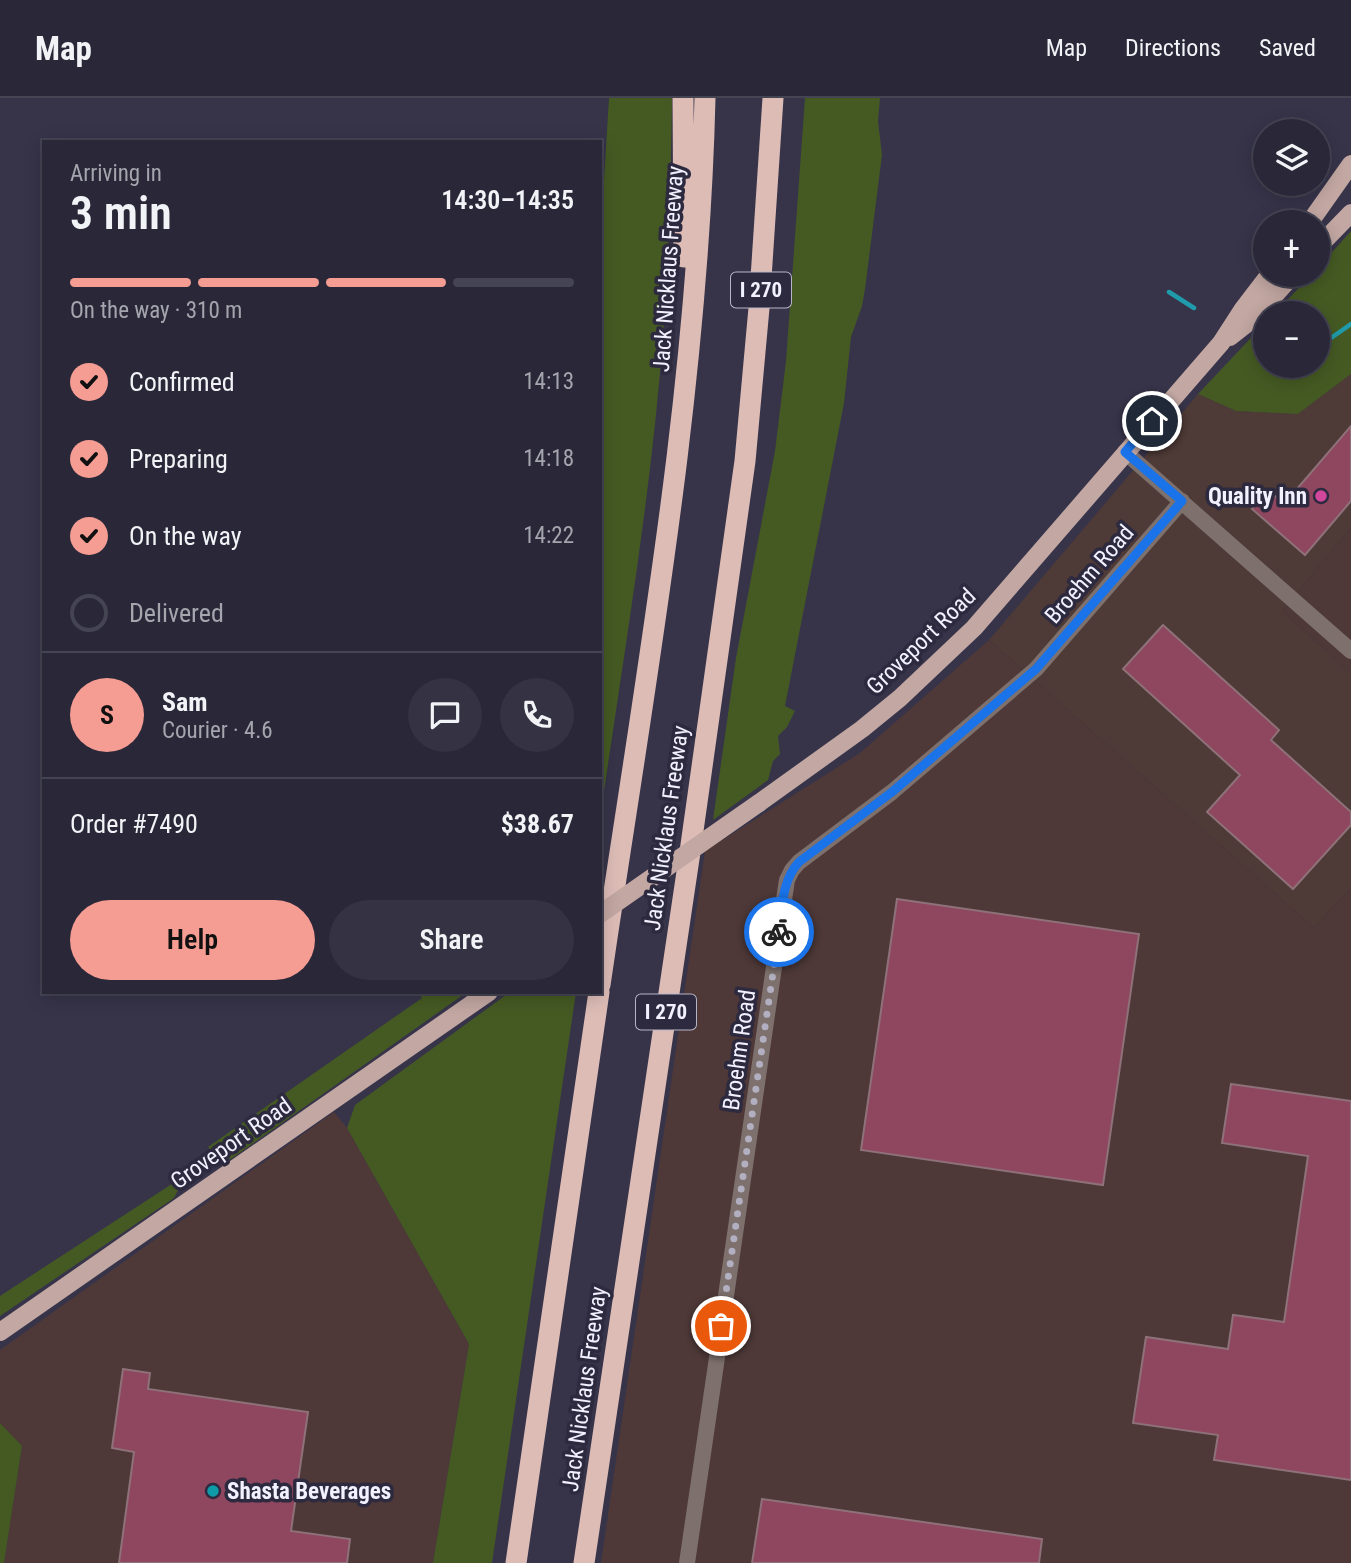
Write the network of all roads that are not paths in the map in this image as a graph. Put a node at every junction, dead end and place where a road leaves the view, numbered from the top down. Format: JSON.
{"nodes":[{"id":1,"x":682,"y":98,"type":"edge"},
{"id":2,"x":705,"y":98,"type":"edge"},
{"id":3,"x":775,"y":105,"type":"edge"},
{"id":4,"x":1351,"y":164,"type":"edge"},
{"id":5,"x":1351,"y":204,"type":"edge"},
{"id":6,"x":1318,"y":210,"type":"edge"},
{"id":7,"x":1346,"y":217,"type":"edge"},
{"id":8,"x":1330,"y":234,"type":"edge"},
{"id":9,"x":1260,"y":287,"type":"edge"},
{"id":10,"x":1282,"y":287,"type":"edge"},
{"id":11,"x":1221,"y":343,"type":"junction"},
{"id":12,"x":685,"y":393,"type":"junction"},
{"id":13,"x":1125,"y":452,"type":"junction"},
{"id":14,"x":1182,"y":501,"type":"junction"},
{"id":15,"x":1351,"y":651,"type":"edge"},
{"id":16,"x":602,"y":913,"type":"edge"},
{"id":17,"x":602,"y":971,"type":"edge"},
{"id":18,"x":486,"y":994,"type":"edge"},
{"id":19,"x":599,"y":994,"type":"edge"},
{"id":20,"x":0,"y":1332,"type":"edge"},
{"id":21,"x":516,"y":1563,"type":"edge"},
{"id":22,"x":584,"y":1563,"type":"edge"},
{"id":23,"x":687,"y":1563,"type":"edge"}],
"edges":[{"from":1,"to":12,"type":"highway"},
{"from":2,"to":12,"type":"highway","name":"Jack Nicklaus Freeway"},
{"from":3,"to":22,"type":"highway","name":"Jack Nicklaus Freeway","number":"I 270"},
{"from":4,"to":6,"type":"main road"},
{"from":5,"to":7,"type":"main road"},
{"from":7,"to":8,"type":"main road"},
{"from":9,"to":11,"type":"main road","name":"Groveport Road"},
{"from":10,"to":11,"type":"main road","name":"Groveport Road"},
{"from":11,"to":13,"type":"main road","name":"Groveport Road"},
{"from":12,"to":17,"type":"highway","name":"Jack Nicklaus Freeway"},
{"from":13,"to":14,"type":"street"},
{"from":13,"to":16,"type":"main road","name":"Groveport Road","bridge":true},
{"from":14,"to":15,"type":"street"},
{"from":14,"to":23,"type":"street","name":"Broehm Road"},
{"from":18,"to":20,"type":"main road","name":"Groveport Road"},
{"from":19,"to":21,"type":"highway","name":"Jack Nicklaus Freeway"}]}
